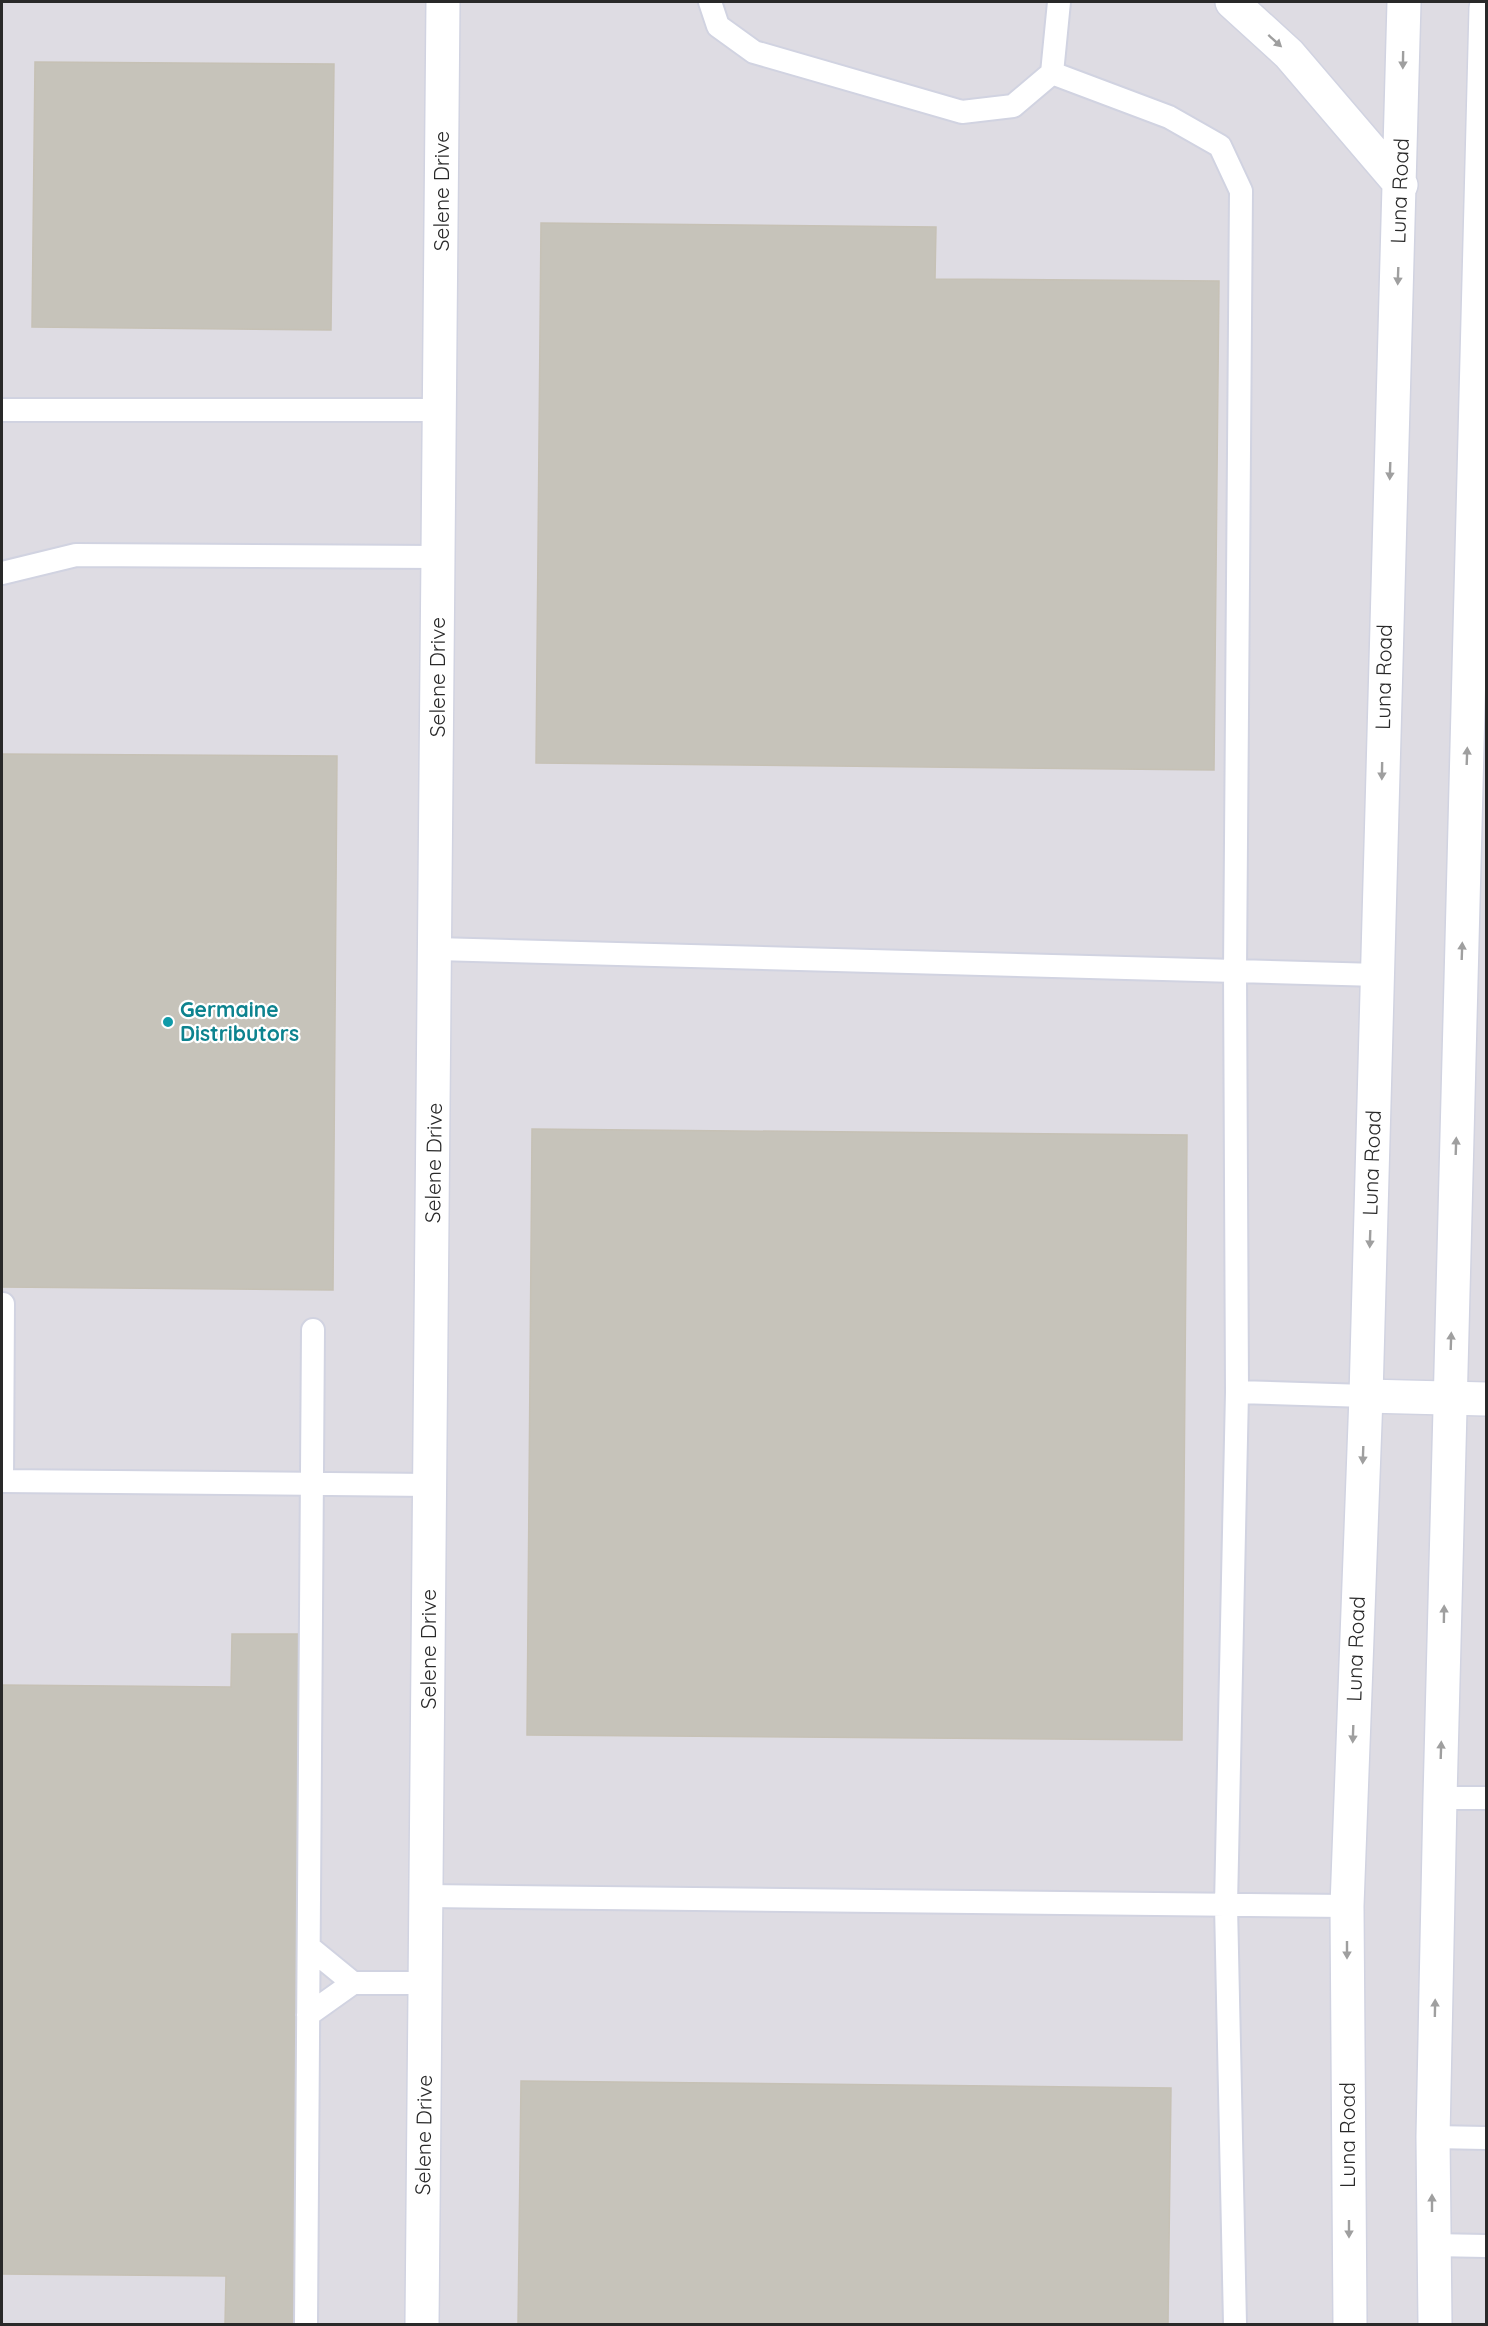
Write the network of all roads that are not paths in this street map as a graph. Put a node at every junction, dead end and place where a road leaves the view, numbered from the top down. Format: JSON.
{"nodes":[{"id":1,"x":443,"y":2,"type":"edge"},
{"id":2,"x":710,"y":2,"type":"edge"},
{"id":3,"x":1059,"y":2,"type":"edge"},
{"id":4,"x":1232,"y":2,"type":"edge"},
{"id":5,"x":1404,"y":2,"type":"edge"},
{"id":6,"x":1486,"y":8,"type":"edge"},
{"id":7,"x":1052,"y":73,"type":"junction"},
{"id":8,"x":1401,"y":185,"type":"junction"},
{"id":9,"x":2,"y":410,"type":"edge"},
{"id":10,"x":440,"y":410,"type":"junction"},
{"id":11,"x":439,"y":557,"type":"junction"},
{"id":12,"x":2,"y":573,"type":"edge"},
{"id":13,"x":1478,"y":656,"type":"edge"},
{"id":14,"x":436,"y":949,"type":"junction"},
{"id":15,"x":1235,"y":971,"type":"junction"},
{"id":16,"x":1378,"y":975,"type":"junction"},
{"id":17,"x":3,"y":1304,"type":"dead end"},
{"id":18,"x":313,"y":1330,"type":"dead end"},
{"id":19,"x":1237,"y":1392,"type":"junction"},
{"id":20,"x":1366,"y":1396,"type":"junction"},
{"id":21,"x":1449,"y":1399,"type":"junction"},
{"id":22,"x":1486,"y":1399,"type":"edge"},
{"id":23,"x":2,"y":1481,"type":"edge"},
{"id":24,"x":312,"y":1483,"type":"junction"},
{"id":25,"x":431,"y":1485,"type":"junction"},
{"id":26,"x":1440,"y":1798,"type":"junction"},
{"id":27,"x":1486,"y":1798,"type":"edge"},
{"id":28,"x":427,"y":1896,"type":"junction"},
{"id":29,"x":1226,"y":1905,"type":"junction"},
{"id":30,"x":1347,"y":1906,"type":"junction"},
{"id":31,"x":309,"y":1947,"type":"junction"},
{"id":32,"x":352,"y":1983,"type":"junction"},
{"id":33,"x":426,"y":1983,"type":"junction"},
{"id":34,"x":308,"y":2015,"type":"junction"},
{"id":35,"x":1433,"y":2137,"type":"junction"},
{"id":36,"x":1486,"y":2138,"type":"edge"},
{"id":37,"x":1432,"y":2245,"type":"junction"},
{"id":38,"x":1486,"y":2246,"type":"edge"},
{"id":39,"x":306,"y":2325,"type":"edge"},
{"id":40,"x":422,"y":2325,"type":"edge"},
{"id":41,"x":1235,"y":2325,"type":"edge"},
{"id":42,"x":1350,"y":2325,"type":"edge"},
{"id":43,"x":1435,"y":2325,"type":"edge"}],
"edges":[{"from":1,"to":10,"type":"main road","name":"Selene Drive"},
{"from":2,"to":7,"type":"lane"},
{"from":3,"to":7,"type":"lane"},
{"from":4,"to":8,"type":"main road","one_way":true},
{"from":5,"to":8,"type":"main road","name":"Luna Road","one_way":true},
{"from":6,"to":13,"type":"main road"},
{"from":7,"to":15,"type":"lane"},
{"from":8,"to":16,"type":"main road","name":"Luna Road","one_way":true},
{"from":9,"to":10,"type":"lane"},
{"from":10,"to":11,"type":"main road","name":"Selene Drive"},
{"from":11,"to":12,"type":"lane"},
{"from":11,"to":14,"type":"main road","name":"Selene Drive"},
{"from":21,"to":13,"type":"main road","one_way":true},
{"from":14,"to":15,"type":"lane"},
{"from":14,"to":25,"type":"main road","name":"Selene Drive"},
{"from":15,"to":16,"type":"lane"},
{"from":15,"to":19,"type":"lane"},
{"from":16,"to":20,"type":"main road","name":"Luna Road","one_way":true},
{"from":17,"to":23,"type":"lane"},
{"from":18,"to":24,"type":"lane"},
{"from":19,"to":20,"type":"lane"},
{"from":19,"to":29,"type":"lane"},
{"from":20,"to":21,"type":"main road"},
{"from":20,"to":30,"type":"main road","name":"Luna Road","one_way":true},
{"from":21,"to":22,"type":"main road"},
{"from":26,"to":21,"type":"main road","one_way":true},
{"from":23,"to":24,"type":"lane"},
{"from":24,"to":25,"type":"lane"},
{"from":24,"to":31,"type":"lane"},
{"from":25,"to":28,"type":"main road","name":"Selene Drive"},
{"from":26,"to":27,"type":"lane"},
{"from":35,"to":26,"type":"main road","one_way":true},
{"from":28,"to":29,"type":"lane"},
{"from":28,"to":33,"type":"main road","name":"Selene Drive"},
{"from":29,"to":30,"type":"lane"},
{"from":29,"to":41,"type":"lane"},
{"from":30,"to":42,"type":"main road","name":"Luna Road","one_way":true},
{"from":31,"to":32,"type":"lane"},
{"from":31,"to":34,"type":"lane"},
{"from":32,"to":33,"type":"lane"},
{"from":32,"to":34,"type":"lane"},
{"from":33,"to":40,"type":"main road","name":"Selene Drive"},
{"from":34,"to":39,"type":"lane"},
{"from":35,"to":36,"type":"lane"},
{"from":37,"to":35,"type":"main road","one_way":true},
{"from":37,"to":38,"type":"lane"},
{"from":37,"to":43,"type":"main road"}]}
